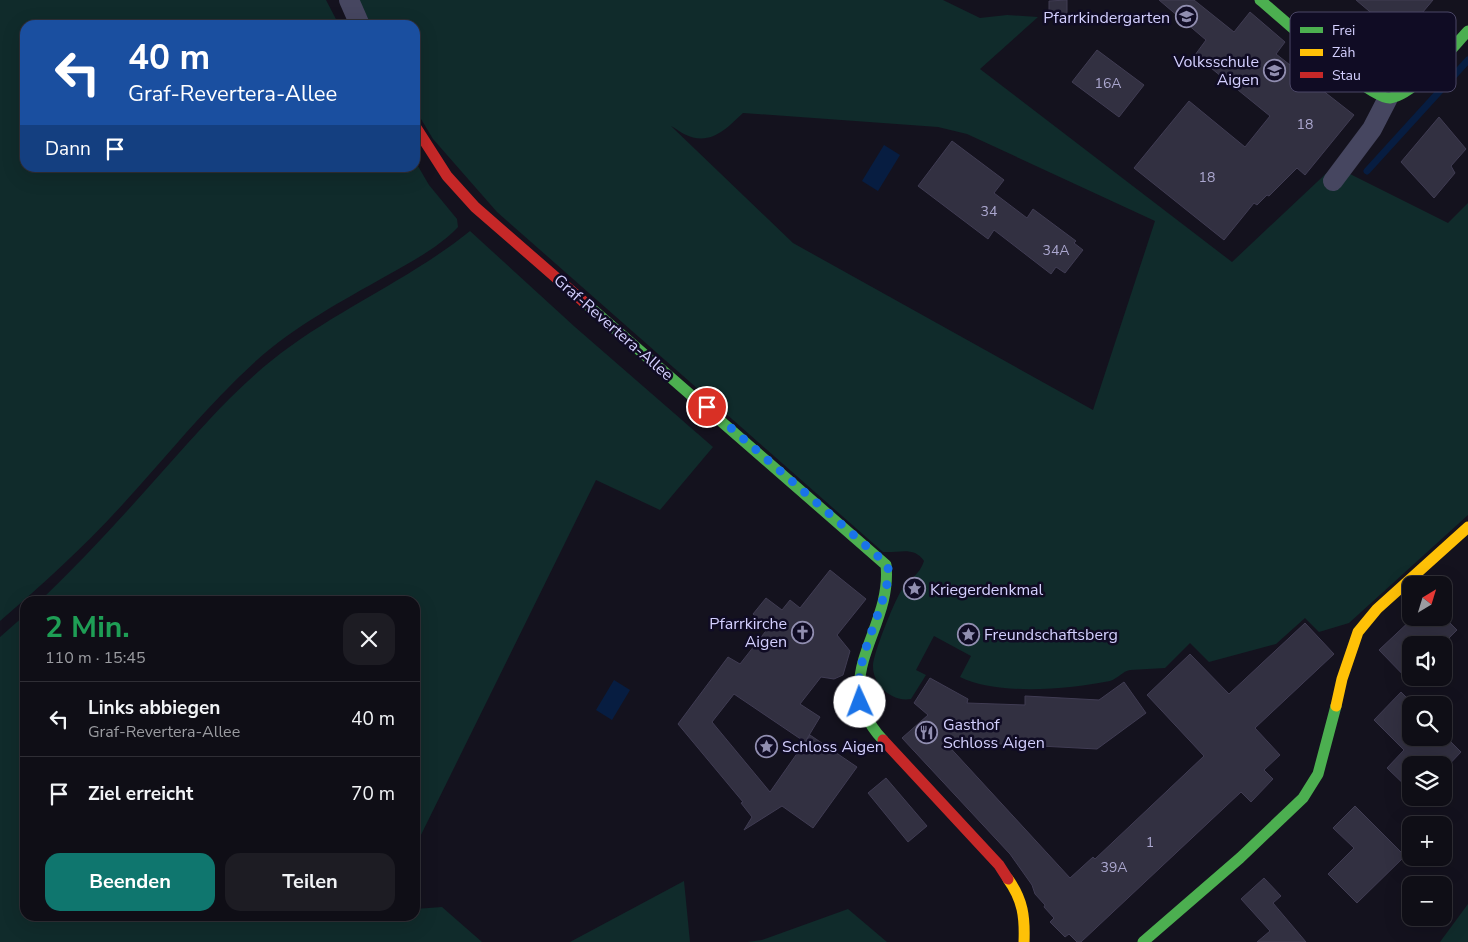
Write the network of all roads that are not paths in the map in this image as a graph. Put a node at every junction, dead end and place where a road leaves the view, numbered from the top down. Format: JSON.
{"nodes":[{"id":1,"x":349,"y":0,"type":"edge"},
{"id":2,"x":1260,"y":0,"type":"edge"},
{"id":3,"x":358,"y":20,"type":"edge"},
{"id":4,"x":1290,"y":25,"type":"edge"},
{"id":5,"x":1468,"y":31,"type":"edge"},
{"id":6,"x":1456,"y":43,"type":"edge"},
{"id":7,"x":1373,"y":92,"type":"edge"},
{"id":8,"x":1403,"y":92,"type":"edge"},
{"id":9,"x":1388,"y":98,"type":"junction"},
{"id":10,"x":420,"y":134,"type":"edge"},
{"id":11,"x":1333,"y":182,"type":"dead end"},
{"id":12,"x":1468,"y":527,"type":"edge"},
{"id":13,"x":1024,"y":942,"type":"edge"},
{"id":14,"x":1143,"y":942,"type":"edge"}],
"edges":[{"from":1,"to":3,"type":"street"},
{"from":2,"to":4,"type":"street"},
{"from":5,"to":6,"type":"street"},
{"from":7,"to":9,"type":"street"},
{"from":8,"to":9,"type":"street"},
{"from":9,"to":11,"type":"street"},
{"from":10,"to":13,"type":"street","name":"Graf-Revertera-Allee"},
{"from":12,"to":14,"type":"street"}]}
